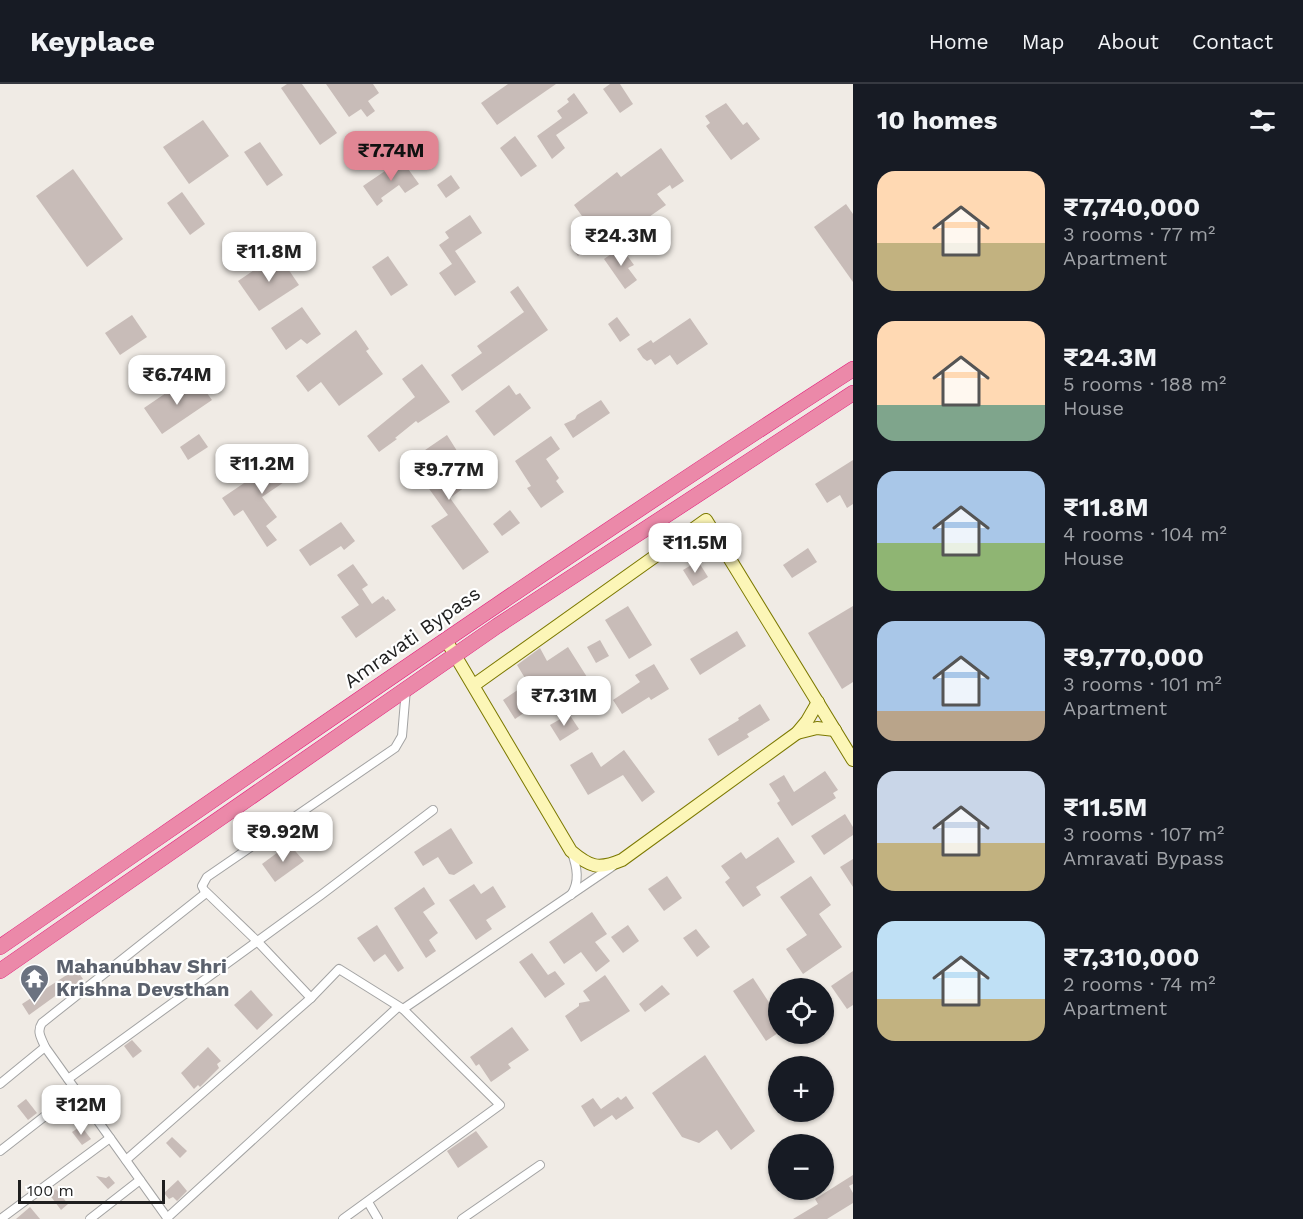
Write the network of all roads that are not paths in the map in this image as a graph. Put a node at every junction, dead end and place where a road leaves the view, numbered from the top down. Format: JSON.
{"nodes":[{"id":1,"x":853,"y":369,"type":"edge"},
{"id":2,"x":853,"y":393,"type":"edge"},
{"id":3,"x":446,"y":640,"type":"junction"},
{"id":4,"x":456,"y":655,"type":"junction"},
{"id":5,"x":474,"y":685,"type":"junction"},
{"id":6,"x":406,"y":689,"type":"junction"},
{"id":7,"x":818,"y":702,"type":"junction"},
{"id":8,"x":835,"y":730,"type":"junction"},
{"id":9,"x":797,"y":734,"type":"junction"},
{"id":10,"x":853,"y":760,"type":"edge"},
{"id":11,"x":433,"y":810,"type":"dead end"},
{"id":12,"x":571,"y":851,"type":"junction"},
{"id":13,"x":622,"y":860,"type":"junction"},
{"id":14,"x":206,"y":893,"type":"junction"},
{"id":15,"x":569,"y":898,"type":"junction"},
{"id":16,"x":257,"y":941,"type":"junction"},
{"id":17,"x":0,"y":947,"type":"edge"},
{"id":18,"x":0,"y":971,"type":"edge"},
{"id":19,"x":311,"y":998,"type":"junction"},
{"id":20,"x":401,"y":1008,"type":"junction"},
{"id":21,"x":45,"y":1047,"type":"junction"},
{"id":22,"x":68,"y":1079,"type":"junction"},
{"id":23,"x":0,"y":1084,"type":"edge"},
{"id":24,"x":76,"y":1091,"type":"junction"},
{"id":25,"x":110,"y":1138,"type":"junction"},
{"id":26,"x":0,"y":1150,"type":"edge"},
{"id":27,"x":126,"y":1160,"type":"junction"},
{"id":28,"x":540,"y":1165,"type":"dead end"},
{"id":29,"x":140,"y":1180,"type":"junction"},
{"id":30,"x":368,"y":1202,"type":"junction"},
{"id":31,"x":2,"y":1218,"type":"edge"},
{"id":32,"x":90,"y":1219,"type":"edge"},
{"id":33,"x":168,"y":1219,"type":"edge"},
{"id":34,"x":343,"y":1219,"type":"edge"},
{"id":35,"x":378,"y":1219,"type":"edge"},
{"id":36,"x":462,"y":1219,"type":"edge"}],
"edges":[{"from":1,"to":3,"type":"highway","name":"Amravati Bypass"},
{"from":2,"to":4,"type":"highway","name":"Amravati Bypass"},
{"from":3,"to":4,"type":"street"},
{"from":3,"to":17,"type":"highway","name":"Amravati Bypass"},
{"from":4,"to":5,"type":"street"},
{"from":4,"to":6,"type":"highway","name":"Amravati Bypass"},
{"from":5,"to":7,"type":"street"},
{"from":5,"to":12,"type":"street"},
{"from":6,"to":14,"type":"street"},
{"from":6,"to":18,"type":"highway","name":"Amravati Bypass"},
{"from":7,"to":8,"type":"street"},
{"from":7,"to":9,"type":"street"},
{"from":8,"to":9,"type":"street"},
{"from":8,"to":10,"type":"street"},
{"from":9,"to":13,"type":"street"},
{"from":11,"to":16,"type":"street"},
{"from":12,"to":13,"type":"street"},
{"from":12,"to":15,"type":"street"},
{"from":13,"to":15,"type":"street"},
{"from":14,"to":16,"type":"street"},
{"from":14,"to":21,"type":"street"},
{"from":15,"to":20,"type":"street"},
{"from":16,"to":19,"type":"street"},
{"from":16,"to":22,"type":"street"},
{"from":19,"to":20,"type":"street"},
{"from":19,"to":27,"type":"street"},
{"from":20,"to":30,"type":"street"},
{"from":20,"to":33,"type":"street"},
{"from":21,"to":22,"type":"street"},
{"from":21,"to":23,"type":"street"},
{"from":22,"to":24,"type":"street"},
{"from":24,"to":25,"type":"street"},
{"from":24,"to":26,"type":"street"},
{"from":25,"to":27,"type":"street"},
{"from":25,"to":31,"type":"street"},
{"from":27,"to":29,"type":"street"},
{"from":28,"to":36,"type":"street"},
{"from":29,"to":32,"type":"street"},
{"from":29,"to":33,"type":"street"},
{"from":30,"to":34,"type":"street"},
{"from":30,"to":35,"type":"street"}]}
